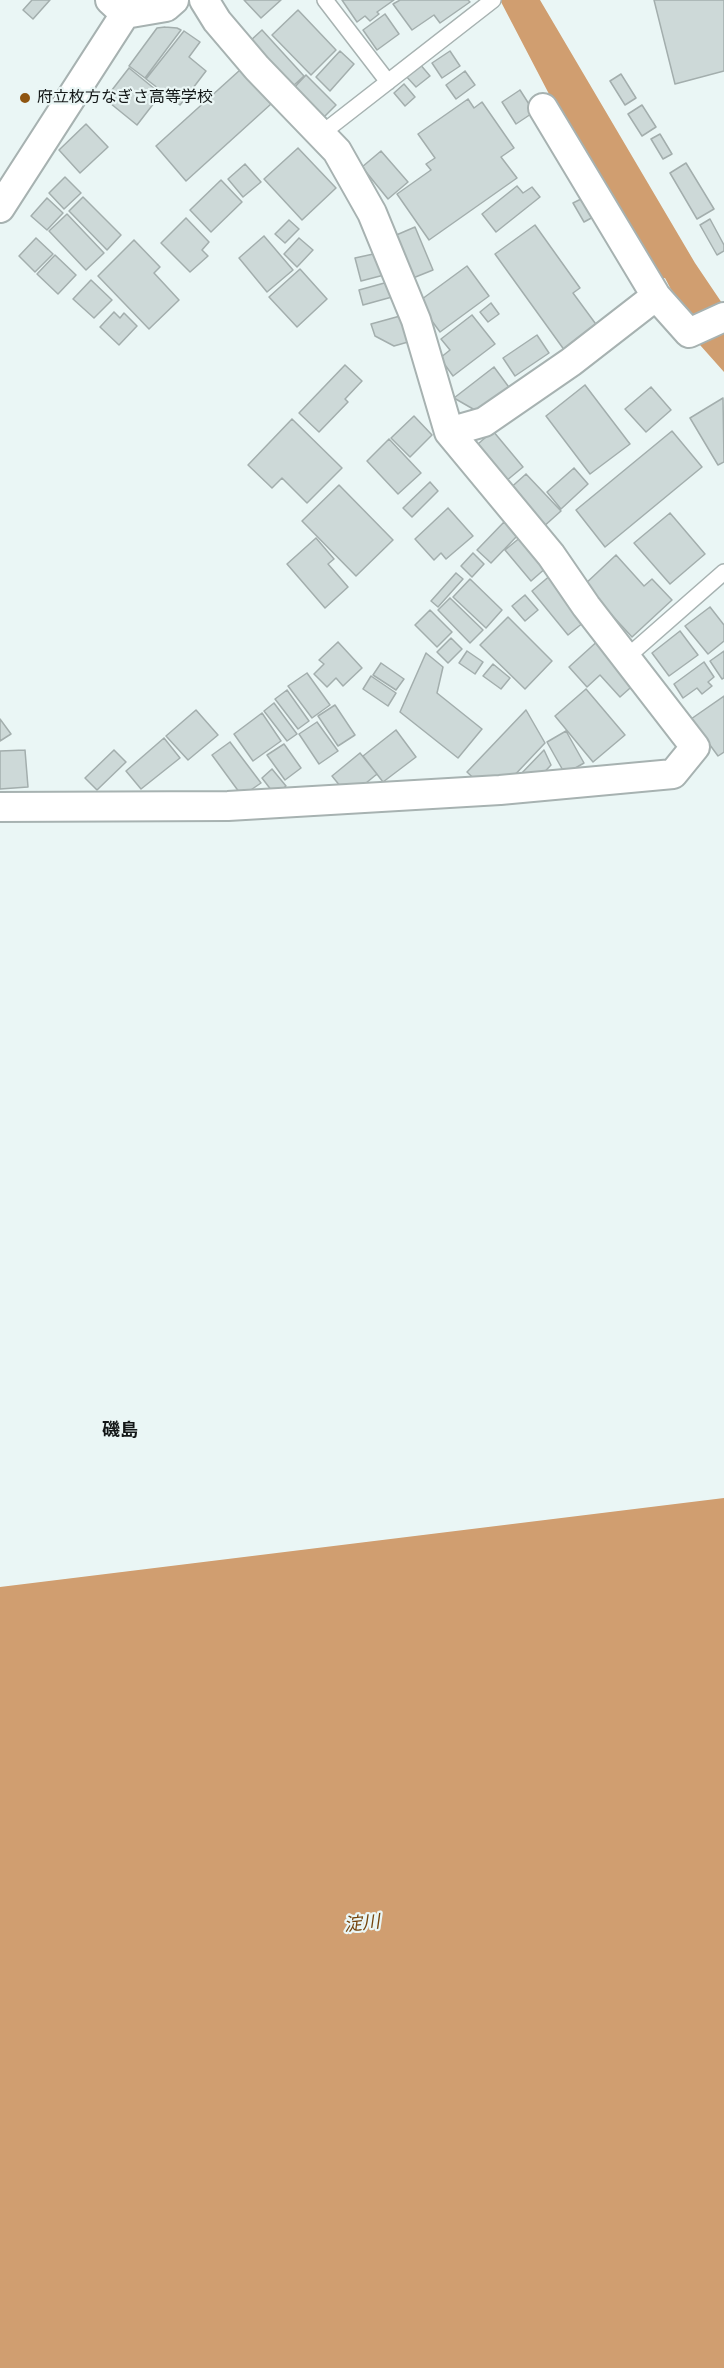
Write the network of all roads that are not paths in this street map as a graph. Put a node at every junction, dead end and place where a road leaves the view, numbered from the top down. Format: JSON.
{"nodes":[{"id":1,"x":174,"y":0,"type":"edge"},
{"id":2,"x":204,"y":0,"type":"edge"},
{"id":3,"x":325,"y":0,"type":"edge"},
{"id":4,"x":493,"y":0,"type":"edge"},
{"id":5,"x":118,"y":7,"type":"edge"},
{"id":6,"x":388,"y":82,"type":"junction"},
{"id":7,"x":543,"y":108,"type":"dead end"},
{"id":8,"x":321,"y":134,"type":"junction"},
{"id":9,"x":0,"y":208,"type":"edge"},
{"id":10,"x":656,"y":296,"type":"junction"},
{"id":11,"x":724,"y":317,"type":"edge"},
{"id":12,"x":449,"y":432,"type":"junction"},
{"id":13,"x":724,"y":572,"type":"edge"},
{"id":14,"x":627,"y":657,"type":"junction"},
{"id":15,"x":0,"y":807,"type":"edge"}],
"edges":[{"from":1,"to":5,"type":"street"},
{"from":2,"to":8,"type":"street"},
{"from":3,"to":6,"type":"lane"},
{"from":4,"to":6,"type":"lane"},
{"from":5,"to":9,"type":"street"},
{"from":6,"to":8,"type":"lane"},
{"from":7,"to":10,"type":"street"},
{"from":8,"to":12,"type":"street"},
{"from":10,"to":11,"type":"street"},
{"from":10,"to":12,"type":"street"},
{"from":12,"to":14,"type":"street"},
{"from":13,"to":14,"type":"lane"},
{"from":14,"to":15,"type":"street"}]}
